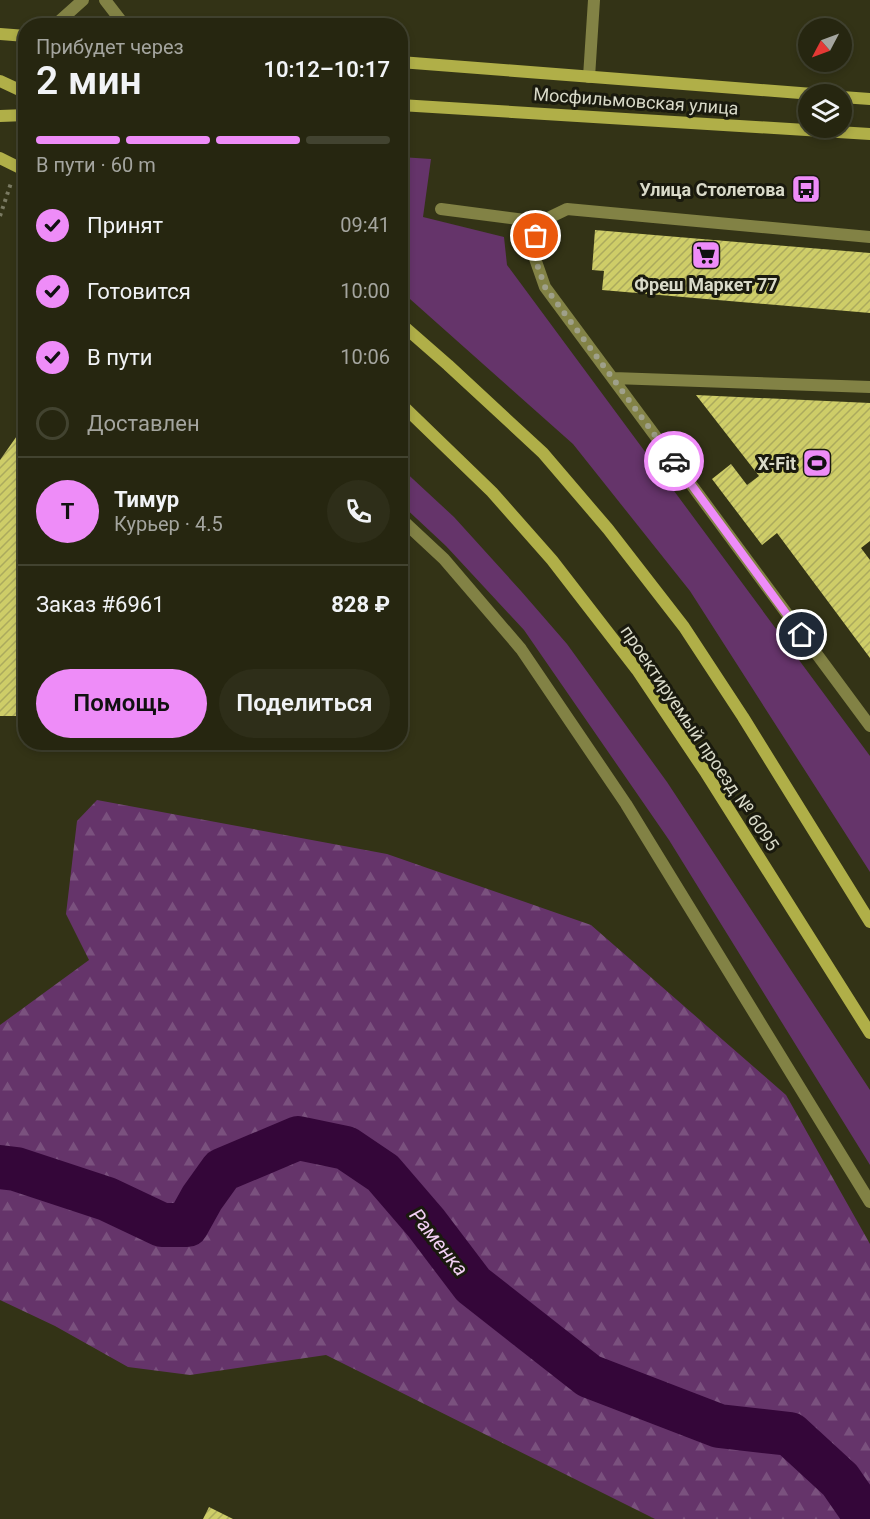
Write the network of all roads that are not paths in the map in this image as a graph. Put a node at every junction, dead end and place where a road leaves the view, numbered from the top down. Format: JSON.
{"nodes":[{"id":1,"x":83,"y":0,"type":"edge"},
{"id":2,"x":105,"y":0,"type":"edge"},
{"id":3,"x":594,"y":0,"type":"edge"},
{"id":4,"x":63,"y":18,"type":"edge"},
{"id":5,"x":119,"y":18,"type":"edge"},
{"id":6,"x":0,"y":34,"type":"edge"},
{"id":7,"x":18,"y":35,"type":"edge"},
{"id":8,"x":408,"y":63,"type":"edge"},
{"id":9,"x":589,"y":77,"type":"junction"},
{"id":10,"x":0,"y":81,"type":"edge"},
{"id":11,"x":18,"y":89,"type":"edge"},
{"id":12,"x":798,"y":93,"type":"edge"},
{"id":13,"x":852,"y":98,"type":"edge"},
{"id":14,"x":870,"y":99,"type":"edge"},
{"id":15,"x":408,"y":106,"type":"edge"},
{"id":16,"x":18,"y":115,"type":"edge"},
{"id":17,"x":0,"y":116,"type":"edge"},
{"id":18,"x":870,"y":134,"type":"edge"},
{"id":19,"x":0,"y":158,"type":"edge"},
{"id":20,"x":18,"y":167,"type":"edge"},
{"id":21,"x":441,"y":209,"type":"dead end"},
{"id":22,"x":540,"y":222,"type":"junction"},
{"id":23,"x":870,"y":237,"type":"edge"},
{"id":24,"x":408,"y":330,"type":"edge"},
{"id":25,"x":613,"y":378,"type":"junction"},
{"id":26,"x":870,"y":387,"type":"edge"},
{"id":27,"x":408,"y":411,"type":"edge"},
{"id":28,"x":408,"y":525,"type":"edge"},
{"id":29,"x":870,"y":726,"type":"edge"},
{"id":30,"x":870,"y":922,"type":"edge"},
{"id":31,"x":870,"y":1033,"type":"edge"},
{"id":32,"x":870,"y":1202,"type":"edge"}],
"edges":[{"from":1,"to":4,"type":"street"},
{"from":2,"to":5,"type":"street"},
{"from":3,"to":9,"type":"street"},
{"from":6,"to":7,"type":"main road"},
{"from":8,"to":9,"type":"main road","name":"Мосфильмовская улица"},
{"from":9,"to":12,"type":"main road","name":"Мосфильмовская улица"},
{"from":10,"to":11,"type":"main road"},
{"from":13,"to":14,"type":"main road"},
{"from":15,"to":18,"type":"main road","name":"Мосфильмовская улица"},
{"from":16,"to":17,"type":"main road"},
{"from":19,"to":20,"type":"main road"},
{"from":21,"to":22,"type":"street"},
{"from":22,"to":23,"type":"street"},
{"from":22,"to":25,"type":"street"},
{"from":24,"to":30,"type":"main road"},
{"from":25,"to":26,"type":"street"},
{"from":25,"to":29,"type":"street"},
{"from":27,"to":31,"type":"main road","name":"проектируемый проезд № 6095"},
{"from":28,"to":32,"type":"street"}]}
